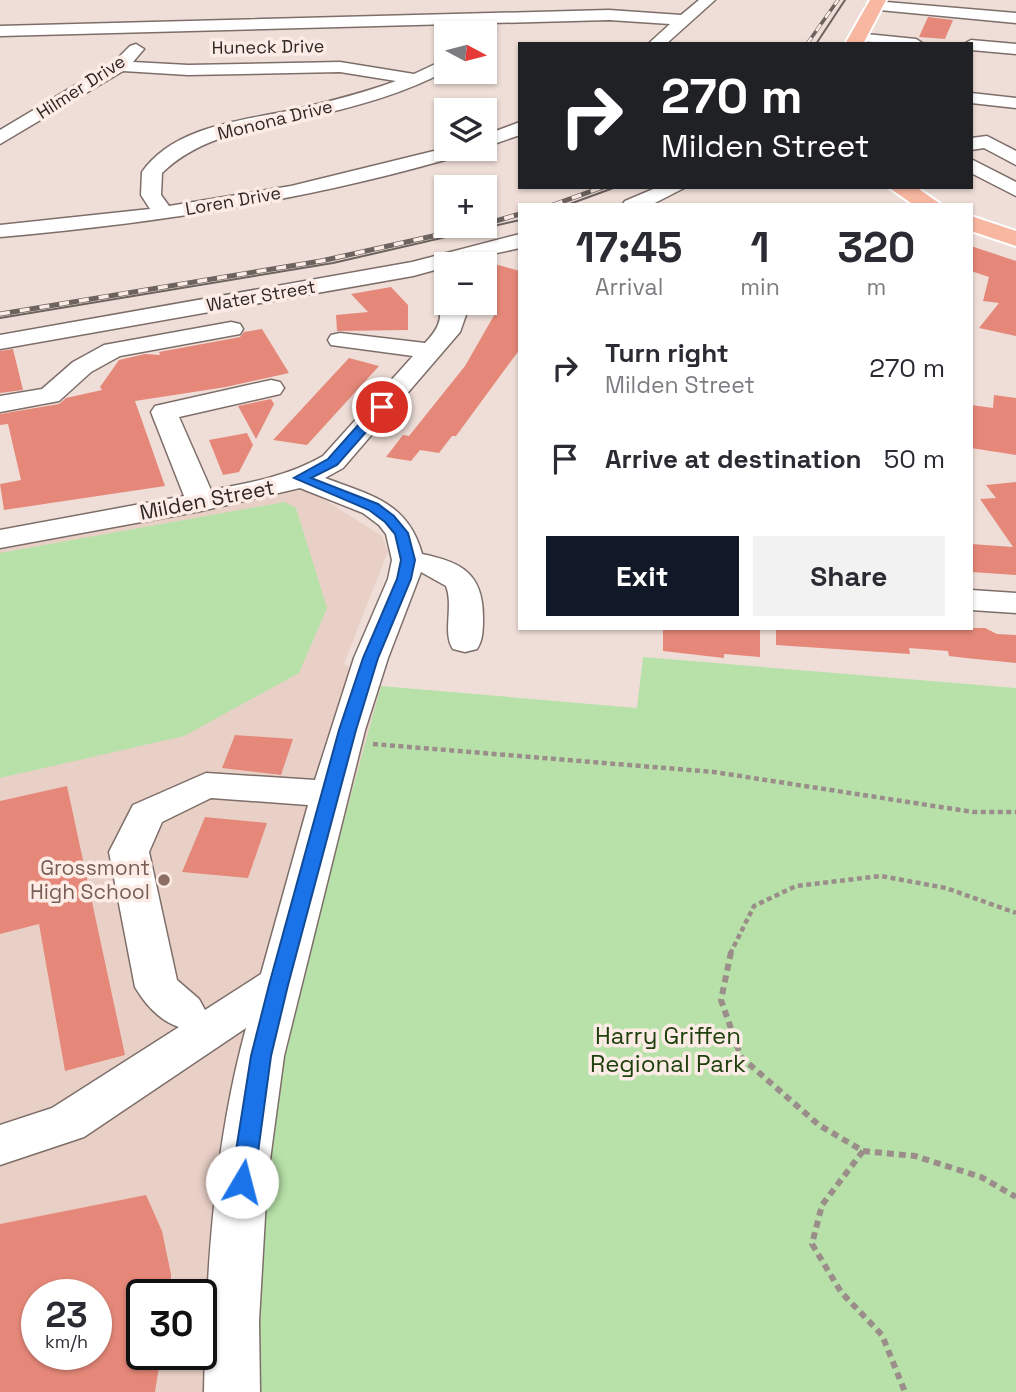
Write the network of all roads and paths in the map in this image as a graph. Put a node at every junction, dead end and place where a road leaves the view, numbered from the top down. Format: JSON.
{"nodes":[{"id":1,"x":708,"y":0,"type":"edge"},
{"id":2,"x":313,"y":1,"type":"edge"},
{"id":3,"x":968,"y":4,"type":"edge"},
{"id":4,"x":873,"y":8,"type":"edge"},
{"id":5,"x":1016,"y":12,"type":"edge"},
{"id":6,"x":987,"y":16,"type":"junction"},
{"id":7,"x":1016,"y":18,"type":"edge"},
{"id":8,"x":683,"y":20,"type":"junction"},
{"id":9,"x":313,"y":22,"type":"junction"},
{"id":10,"x":912,"y":22,"type":"edge"},
{"id":11,"x":497,"y":24,"type":"edge"},
{"id":12,"x":434,"y":25,"type":"edge"},
{"id":13,"x":151,"y":27,"type":"junction"},
{"id":14,"x":0,"y":31,"type":"edge"},
{"id":15,"x":855,"y":41,"type":"edge"},
{"id":16,"x":658,"y":42,"type":"edge"},
{"id":17,"x":974,"y":45,"type":"edge"},
{"id":18,"x":1016,"y":49,"type":"edge"},
{"id":19,"x":120,"y":66,"type":"junction"},
{"id":20,"x":434,"y":70,"type":"edge"},
{"id":21,"x":415,"y":79,"type":"junction"},
{"id":22,"x":1016,"y":103,"type":"edge"},
{"id":23,"x":973,"y":109,"type":"edge"},
{"id":24,"x":973,"y":116,"type":"edge"},
{"id":25,"x":518,"y":129,"type":"edge"},
{"id":26,"x":497,"y":137,"type":"edge"},
{"id":27,"x":0,"y":138,"type":"edge"},
{"id":28,"x":979,"y":143,"type":"edge"},
{"id":29,"x":434,"y":156,"type":"edge"},
{"id":30,"x":1016,"y":159,"type":"edge"},
{"id":31,"x":973,"y":166,"type":"edge"},
{"id":32,"x":672,"y":189,"type":"edge"},
{"id":33,"x":903,"y":189,"type":"edge"},
{"id":34,"x":1016,"y":190,"type":"edge"},
{"id":35,"x":642,"y":203,"type":"edge"},
{"id":36,"x":927,"y":203,"type":"edge"},
{"id":37,"x":163,"y":212,"type":"junction"},
{"id":38,"x":973,"y":224,"type":"edge"},
{"id":39,"x":0,"y":231,"type":"edge"},
{"id":40,"x":1016,"y":239,"type":"edge"},
{"id":41,"x":518,"y":242,"type":"edge"},
{"id":42,"x":413,"y":269,"type":"junction"},
{"id":43,"x":434,"y":287,"type":"edge"},
{"id":44,"x":454,"y":315,"type":"edge"},
{"id":45,"x":231,"y":329,"type":"dead end"},
{"id":46,"x":53,"y":334,"type":"junction"},
{"id":47,"x":340,"y":340,"type":"dead end"},
{"id":48,"x":0,"y":342,"type":"edge"},
{"id":49,"x":431,"y":351,"type":"junction"},
{"id":50,"x":87,"y":364,"type":"junction"},
{"id":51,"x":271,"y":388,"type":"dead end"},
{"id":52,"x":0,"y":404,"type":"edge"},
{"id":53,"x":300,"y":478,"type":"junction"},
{"id":54,"x":201,"y":502,"type":"junction"},
{"id":55,"x":0,"y":539,"type":"edge"},
{"id":56,"x":408,"y":560,"type":"junction"},
{"id":57,"x":973,"y":600,"type":"edge"},
{"id":58,"x":1016,"y":603,"type":"edge"},
{"id":59,"x":465,"y":642,"type":"dead end"},
{"id":60,"x":344,"y":742,"type":"junction"},
{"id":61,"x":330,"y":793,"type":"junction"},
{"id":62,"x":1016,"y":812,"type":"edge"},
{"id":63,"x":1016,"y":913,"type":"edge"},
{"id":64,"x":278,"y":985,"type":"junction"},
{"id":65,"x":183,"y":1011,"type":"dead end"},
{"id":66,"x":0,"y":1145,"type":"edge"},
{"id":67,"x":863,"y":1151,"type":"junction"},
{"id":68,"x":1016,"y":1197,"type":"edge"},
{"id":69,"x":232,"y":1392,"type":"edge"},
{"id":70,"x":905,"y":1392,"type":"edge"}],
"edges":[{"from":1,"to":8,"type":"street"},
{"from":2,"to":9,"type":"street"},
{"from":3,"to":5,"type":"street"},
{"from":3,"to":10,"type":"street"},
{"from":4,"to":10,"type":"street"},
{"from":4,"to":15,"type":"main road"},
{"from":6,"to":7,"type":"street"},
{"from":6,"to":10,"type":"street"},
{"from":6,"to":17,"type":"street"},
{"from":8,"to":11,"type":"street"},
{"from":8,"to":16,"type":"street"},
{"from":9,"to":12,"type":"street"},
{"from":9,"to":13,"type":"street"},
{"from":10,"to":15,"type":"street"},
{"from":13,"to":14,"type":"street"},
{"from":13,"to":19,"type":"street","name":"Hilmer Drive"},
{"from":17,"to":18,"type":"street"},
{"from":19,"to":21,"type":"street","name":"Huneck Drive"},
{"from":19,"to":27,"type":"street","name":"Hilmer Drive"},
{"from":20,"to":21,"type":"street","name":"Monona Drive"},
{"from":21,"to":37,"type":"street","name":"Monona Drive"},
{"from":22,"to":23,"type":"street"},
{"from":24,"to":28,"type":"street"},
{"from":25,"to":26,"type":"street"},
{"from":28,"to":30,"type":"street"},
{"from":29,"to":37,"type":"street","name":"Loren Drive"},
{"from":31,"to":34,"type":"street"},
{"from":32,"to":35,"type":"street"},
{"from":33,"to":36,"type":"main road"},
{"from":37,"to":39,"type":"street","name":"Loren Drive"},
{"from":38,"to":40,"type":"main road"},
{"from":41,"to":42,"type":"street","name":"Water Street"},
{"from":42,"to":43,"type":"street"},
{"from":42,"to":46,"type":"street","name":"Water Street"},
{"from":44,"to":49,"type":"street","name":"Milden Street"},
{"from":45,"to":50,"type":"street"},
{"from":46,"to":48,"type":"street","name":"Water Street"},
{"from":46,"to":50,"type":"street"},
{"from":47,"to":49,"type":"street"},
{"from":49,"to":53,"type":"street","name":"Milden Street"},
{"from":50,"to":52,"type":"street"},
{"from":51,"to":54,"type":"street"},
{"from":53,"to":54,"type":"street","name":"Milden Street"},
{"from":53,"to":56,"type":"street"},
{"from":54,"to":55,"type":"street","name":"Milden Street"},
{"from":56,"to":59,"type":"street"},
{"from":56,"to":60,"type":"street"},
{"from":57,"to":58,"type":"street"},
{"from":60,"to":61,"type":"street"},
{"from":60,"to":62,"type":"path"},
{"from":61,"to":64,"type":"street"},
{"from":61,"to":65,"type":"street"},
{"from":63,"to":67,"type":"path"},
{"from":64,"to":66,"type":"street"},
{"from":64,"to":69,"type":"street"},
{"from":67,"to":68,"type":"path"},
{"from":67,"to":70,"type":"path"}]}
